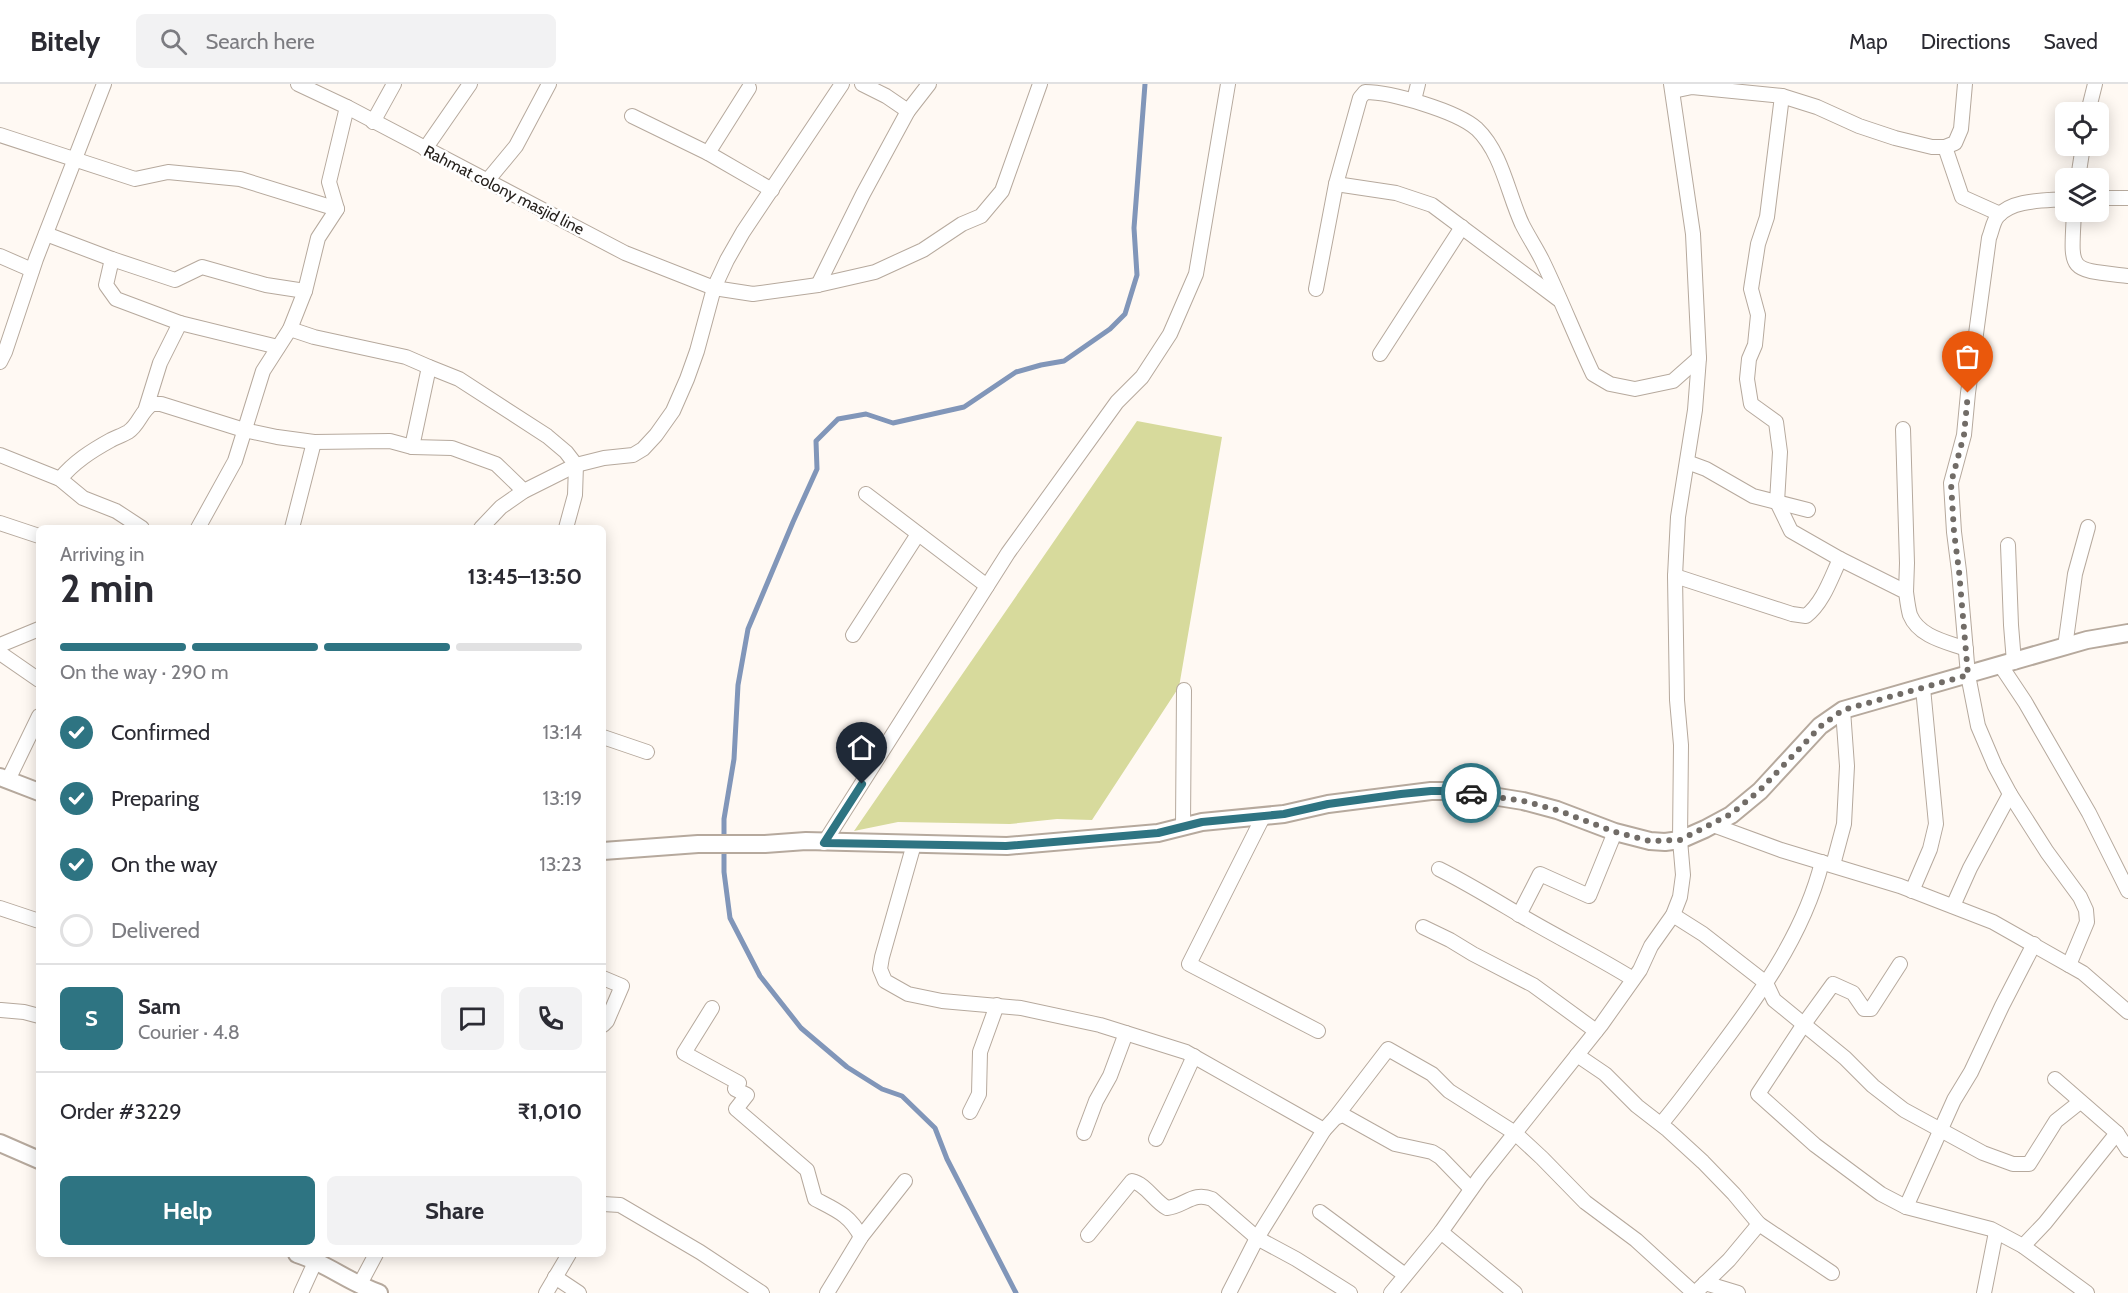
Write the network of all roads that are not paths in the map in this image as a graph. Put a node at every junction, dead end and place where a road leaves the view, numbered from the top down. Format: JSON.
{"nodes":[{"id":1,"x":104,"y":84,"type":"edge"},
{"id":2,"x":298,"y":84,"type":"edge"},
{"id":3,"x":394,"y":84,"type":"edge"},
{"id":4,"x":470,"y":84,"type":"edge"},
{"id":5,"x":549,"y":84,"type":"edge"},
{"id":6,"x":842,"y":84,"type":"edge"},
{"id":7,"x":862,"y":84,"type":"edge"},
{"id":8,"x":928,"y":84,"type":"edge"},
{"id":9,"x":1040,"y":84,"type":"edge"},
{"id":10,"x":1228,"y":84,"type":"edge"},
{"id":11,"x":1418,"y":84,"type":"edge"},
{"id":12,"x":1965,"y":84,"type":"edge"},
{"id":13,"x":2095,"y":84,"type":"edge"},
{"id":14,"x":1672,"y":87,"type":"edge"},
{"id":15,"x":749,"y":88,"type":"dead end"},
{"id":16,"x":1782,"y":96,"type":"junction"},
{"id":17,"x":1414,"y":100,"type":"junction"},
{"id":18,"x":2090,"y":102,"type":"edge"},
{"id":19,"x":347,"y":107,"type":"junction"},
{"id":20,"x":908,"y":111,"type":"junction"},
{"id":21,"x":632,"y":116,"type":"dead end"},
{"id":22,"x":373,"y":122,"type":"junction"},
{"id":23,"x":0,"y":135,"type":"edge"},
{"id":24,"x":1945,"y":147,"type":"junction"},
{"id":25,"x":425,"y":149,"type":"junction"},
{"id":26,"x":708,"y":153,"type":"junction"},
{"id":27,"x":75,"y":159,"type":"junction"},
{"id":28,"x":487,"y":181,"type":"junction"},
{"id":29,"x":1336,"y":184,"type":"junction"},
{"id":30,"x":772,"y":190,"type":"junction"},
{"id":31,"x":2109,"y":198,"type":"edge"},
{"id":32,"x":2128,"y":198,"type":"edge"},
{"id":33,"x":2055,"y":200,"type":"edge"},
{"id":34,"x":338,"y":209,"type":"junction"},
{"id":35,"x":2000,"y":214,"type":"junction"},
{"id":36,"x":2073,"y":222,"type":"edge"},
{"id":37,"x":1462,"y":228,"type":"junction"},
{"id":38,"x":46,"y":234,"type":"junction"},
{"id":39,"x":0,"y":256,"type":"edge"},
{"id":40,"x":112,"y":259,"type":"junction"},
{"id":41,"x":33,"y":270,"type":"junction"},
{"id":42,"x":2128,"y":276,"type":"edge"},
{"id":43,"x":818,"y":285,"type":"junction"},
{"id":44,"x":714,"y":288,"type":"junction"},
{"id":45,"x":1316,"y":289,"type":"dead end"},
{"id":46,"x":305,"y":291,"type":"junction"},
{"id":47,"x":1559,"y":300,"type":"junction"},
{"id":48,"x":180,"y":323,"type":"junction"},
{"id":49,"x":290,"y":329,"type":"junction"},
{"id":50,"x":278,"y":347,"type":"junction"},
{"id":51,"x":1380,"y":354,"type":"dead end"},
{"id":52,"x":1699,"y":358,"type":"junction"},
{"id":53,"x":0,"y":362,"type":"edge"},
{"id":54,"x":429,"y":367,"type":"junction"},
{"id":55,"x":146,"y":408,"type":"junction"},
{"id":56,"x":1903,"y":429,"type":"dead end"},
{"id":57,"x":244,"y":430,"type":"junction"},
{"id":58,"x":314,"y":441,"type":"junction"},
{"id":59,"x":412,"y":447,"type":"junction"},
{"id":60,"x":0,"y":455,"type":"edge"},
{"id":61,"x":1688,"y":462,"type":"junction"},
{"id":62,"x":576,"y":465,"type":"junction"},
{"id":63,"x":60,"y":480,"type":"junction"},
{"id":64,"x":524,"y":491,"type":"junction"},
{"id":65,"x":866,"y":494,"type":"dead end"},
{"id":66,"x":1777,"y":502,"type":"junction"},
{"id":67,"x":1809,"y":510,"type":"dead end"},
{"id":68,"x":0,"y":523,"type":"edge"},
{"id":69,"x":137,"y":525,"type":"edge"},
{"id":70,"x":200,"y":525,"type":"edge"},
{"id":71,"x":293,"y":525,"type":"edge"},
{"id":72,"x":484,"y":525,"type":"edge"},
{"id":73,"x":567,"y":525,"type":"edge"},
{"id":74,"x":2088,"y":527,"type":"dead end"},
{"id":75,"x":918,"y":534,"type":"junction"},
{"id":76,"x":36,"y":535,"type":"edge"},
{"id":77,"x":2008,"y":545,"type":"dead end"},
{"id":78,"x":1840,"y":559,"type":"junction"},
{"id":79,"x":1675,"y":576,"type":"junction"},
{"id":80,"x":987,"y":586,"type":"junction"},
{"id":81,"x":1906,"y":592,"type":"junction"},
{"id":82,"x":36,"y":630,"type":"edge"},
{"id":83,"x":2128,"y":633,"type":"edge"},
{"id":84,"x":854,"y":635,"type":"dead end"},
{"id":85,"x":0,"y":645,"type":"edge"},
{"id":86,"x":2065,"y":647,"type":"junction"},
{"id":87,"x":1966,"y":649,"type":"junction"},
{"id":88,"x":0,"y":653,"type":"edge"},
{"id":89,"x":2007,"y":664,"type":"junction"},
{"id":90,"x":1968,"y":675,"type":"junction"},
{"id":91,"x":36,"y":678,"type":"edge"},
{"id":92,"x":1923,"y":688,"type":"junction"},
{"id":93,"x":1184,"y":690,"type":"dead end"},
{"id":94,"x":1843,"y":710,"type":"junction"},
{"id":95,"x":36,"y":721,"type":"edge"},
{"id":96,"x":606,"y":738,"type":"edge"},
{"id":97,"x":647,"y":752,"type":"dead end"},
{"id":98,"x":4,"y":778,"type":"edge"},
{"id":99,"x":36,"y":791,"type":"edge"},
{"id":100,"x":2010,"y":794,"type":"junction"},
{"id":101,"x":1263,"y":817,"type":"junction"},
{"id":102,"x":1713,"y":825,"type":"junction"},
{"id":103,"x":1184,"y":827,"type":"junction"},
{"id":104,"x":1615,"y":832,"type":"junction"},
{"id":105,"x":1680,"y":840,"type":"junction"},
{"id":106,"x":824,"y":843,"type":"junction"},
{"id":107,"x":914,"y":844,"type":"junction"},
{"id":108,"x":606,"y":851,"type":"edge"},
{"id":109,"x":1827,"y":863,"type":"junction"},
{"id":110,"x":1439,"y":869,"type":"dead end"},
{"id":111,"x":1912,"y":891,"type":"junction"},
{"id":112,"x":2128,"y":891,"type":"edge"},
{"id":113,"x":1953,"y":906,"type":"junction"},
{"id":114,"x":0,"y":908,"type":"edge"},
{"id":115,"x":1519,"y":915,"type":"junction"},
{"id":116,"x":1673,"y":915,"type":"junction"},
{"id":117,"x":36,"y":920,"type":"edge"},
{"id":118,"x":1423,"y":927,"type":"dead end"},
{"id":119,"x":2034,"y":944,"type":"junction"},
{"id":120,"x":1900,"y":964,"type":"dead end"},
{"id":121,"x":2069,"y":964,"type":"junction"},
{"id":122,"x":606,"y":979,"type":"edge"},
{"id":123,"x":1633,"y":979,"type":"junction"},
{"id":124,"x":1767,"y":983,"type":"junction"},
{"id":125,"x":997,"y":1005,"type":"junction"},
{"id":126,"x":712,"y":1008,"type":"dead end"},
{"id":127,"x":2,"y":1010,"type":"dead end"},
{"id":128,"x":2128,"y":1012,"type":"edge"},
{"id":129,"x":36,"y":1015,"type":"edge"},
{"id":130,"x":606,"y":1022,"type":"edge"},
{"id":131,"x":1804,"y":1024,"type":"junction"},
{"id":132,"x":1318,"y":1031,"type":"dead end"},
{"id":133,"x":1596,"y":1031,"type":"junction"},
{"id":134,"x":1126,"y":1033,"type":"junction"},
{"id":135,"x":1577,"y":1055,"type":"junction"},
{"id":136,"x":1194,"y":1056,"type":"junction"},
{"id":137,"x":2055,"y":1080,"type":"dead end"},
{"id":138,"x":2080,"y":1102,"type":"junction"},
{"id":139,"x":970,"y":1112,"type":"dead end"},
{"id":140,"x":1335,"y":1118,"type":"junction"},
{"id":141,"x":1661,"y":1124,"type":"junction"},
{"id":142,"x":1324,"y":1130,"type":"junction"},
{"id":143,"x":1939,"y":1130,"type":"junction"},
{"id":144,"x":2116,"y":1132,"type":"junction"},
{"id":145,"x":1084,"y":1133,"type":"dead end"},
{"id":146,"x":1515,"y":1133,"type":"junction"},
{"id":147,"x":1156,"y":1139,"type":"dead end"},
{"id":148,"x":0,"y":1143,"type":"edge"},
{"id":149,"x":2128,"y":1150,"type":"edge"},
{"id":150,"x":36,"y":1159,"type":"edge"},
{"id":151,"x":906,"y":1181,"type":"dead end"},
{"id":152,"x":1471,"y":1189,"type":"junction"},
{"id":153,"x":606,"y":1204,"type":"edge"},
{"id":154,"x":1906,"y":1207,"type":"junction"},
{"id":155,"x":1320,"y":1212,"type":"dead end"},
{"id":156,"x":1759,"y":1224,"type":"junction"},
{"id":157,"x":1441,"y":1232,"type":"junction"},
{"id":158,"x":1996,"y":1232,"type":"junction"},
{"id":159,"x":1088,"y":1235,"type":"dead end"},
{"id":160,"x":861,"y":1237,"type":"junction"},
{"id":161,"x":1257,"y":1238,"type":"junction"},
{"id":162,"x":2023,"y":1246,"type":"junction"},
{"id":163,"x":306,"y":1257,"type":"edge"},
{"id":164,"x":374,"y":1257,"type":"edge"},
{"id":165,"x":567,"y":1257,"type":"edge"},
{"id":166,"x":316,"y":1260,"type":"junction"},
{"id":167,"x":1832,"y":1273,"type":"dead end"},
{"id":168,"x":1405,"y":1275,"type":"junction"},
{"id":169,"x":555,"y":1277,"type":"junction"},
{"id":170,"x":1705,"y":1283,"type":"junction"},
{"id":171,"x":360,"y":1284,"type":"junction"},
{"id":172,"x":301,"y":1293,"type":"edge"},
{"id":173,"x":379,"y":1293,"type":"edge"},
{"id":174,"x":546,"y":1293,"type":"edge"},
{"id":175,"x":579,"y":1293,"type":"edge"},
{"id":176,"x":762,"y":1293,"type":"edge"},
{"id":177,"x":827,"y":1293,"type":"edge"},
{"id":178,"x":1228,"y":1293,"type":"edge"},
{"id":179,"x":1350,"y":1293,"type":"edge"},
{"id":180,"x":1390,"y":1293,"type":"edge"},
{"id":181,"x":1515,"y":1293,"type":"edge"},
{"id":182,"x":1694,"y":1293,"type":"edge"},
{"id":183,"x":1738,"y":1293,"type":"edge"},
{"id":184,"x":1984,"y":1293,"type":"edge"},
{"id":185,"x":2087,"y":1293,"type":"edge"}],
"edges":[{"from":1,"to":27,"type":"street"},
{"from":2,"to":19,"type":"street","name":"Rahmat colony masjid line"},
{"from":3,"to":22,"type":"street"},
{"from":4,"to":25,"type":"street"},
{"from":5,"to":28,"type":"street"},
{"from":6,"to":30,"type":"street"},
{"from":7,"to":20,"type":"street"},
{"from":8,"to":20,"type":"street"},
{"from":9,"to":43,"type":"street","name":"Rahmat colony masjid line"},
{"from":10,"to":80,"type":"street"},
{"from":11,"to":17,"type":"street"},
{"from":12,"to":24,"type":"street"},
{"from":13,"to":18,"type":"street"},
{"from":14,"to":16,"type":"street"},
{"from":14,"to":52,"type":"street"},
{"from":15,"to":26,"type":"street"},
{"from":16,"to":24,"type":"street"},
{"from":16,"to":66,"type":"street"},
{"from":17,"to":29,"type":"street"},
{"from":17,"to":47,"type":"street"},
{"from":19,"to":22,"type":"street","name":"Rahmat colony masjid line"},
{"from":19,"to":34,"type":"street"},
{"from":20,"to":43,"type":"street"},
{"from":21,"to":26,"type":"street"},
{"from":22,"to":25,"type":"street","name":"Rahmat colony masjid line"},
{"from":23,"to":27,"type":"street"},
{"from":24,"to":35,"type":"street"},
{"from":25,"to":28,"type":"street","name":"Rahmat colony masjid line"},
{"from":26,"to":30,"type":"street"},
{"from":27,"to":34,"type":"street"},
{"from":27,"to":38,"type":"street"},
{"from":28,"to":44,"type":"street","name":"Rahmat colony masjid line"},
{"from":29,"to":37,"type":"street"},
{"from":29,"to":45,"type":"street"},
{"from":30,"to":44,"type":"street"},
{"from":31,"to":32,"type":"street"},
{"from":33,"to":35,"type":"street"},
{"from":34,"to":46,"type":"street"},
{"from":35,"to":87,"type":"street"},
{"from":36,"to":42,"type":"street"},
{"from":37,"to":47,"type":"street"},
{"from":37,"to":51,"type":"street"},
{"from":38,"to":40,"type":"street"},
{"from":38,"to":41,"type":"street"},
{"from":39,"to":41,"type":"street"},
{"from":40,"to":46,"type":"street"},
{"from":40,"to":48,"type":"street"},
{"from":41,"to":53,"type":"street"},
{"from":43,"to":44,"type":"street","name":"Rahmat colony masjid line"},
{"from":44,"to":62,"type":"street"},
{"from":46,"to":49,"type":"street"},
{"from":47,"to":52,"type":"street"},
{"from":48,"to":50,"type":"street"},
{"from":48,"to":55,"type":"street"},
{"from":49,"to":50,"type":"street"},
{"from":49,"to":54,"type":"street"},
{"from":50,"to":57,"type":"street"},
{"from":52,"to":61,"type":"street"},
{"from":54,"to":59,"type":"street"},
{"from":54,"to":62,"type":"street"},
{"from":55,"to":57,"type":"street"},
{"from":55,"to":63,"type":"street"},
{"from":56,"to":81,"type":"street"},
{"from":57,"to":58,"type":"street"},
{"from":57,"to":70,"type":"street"},
{"from":58,"to":59,"type":"street"},
{"from":58,"to":71,"type":"street"},
{"from":59,"to":64,"type":"street"},
{"from":60,"to":63,"type":"street"},
{"from":61,"to":66,"type":"street"},
{"from":61,"to":79,"type":"street"},
{"from":62,"to":64,"type":"street"},
{"from":62,"to":73,"type":"street"},
{"from":63,"to":69,"type":"street"},
{"from":64,"to":72,"type":"street"},
{"from":65,"to":75,"type":"street"},
{"from":66,"to":67,"type":"street"},
{"from":66,"to":78,"type":"street"},
{"from":68,"to":76,"type":"street"},
{"from":74,"to":86,"type":"street"},
{"from":75,"to":80,"type":"street"},
{"from":75,"to":84,"type":"street"},
{"from":77,"to":89,"type":"street"},
{"from":78,"to":79,"type":"street"},
{"from":78,"to":81,"type":"street"},
{"from":79,"to":105,"type":"street"},
{"from":80,"to":106,"type":"street"},
{"from":81,"to":87,"type":"street"},
{"from":82,"to":85,"type":"street"},
{"from":83,"to":86,"type":"street"},
{"from":86,"to":89,"type":"street"},
{"from":87,"to":90,"type":"street"},
{"from":88,"to":91,"type":"street"},
{"from":89,"to":90,"type":"street"},
{"from":89,"to":112,"type":"street"},
{"from":90,"to":92,"type":"street"},
{"from":90,"to":100,"type":"street"},
{"from":92,"to":94,"type":"street"},
{"from":92,"to":111,"type":"street"},
{"from":93,"to":103,"type":"street"},
{"from":94,"to":102,"type":"street"},
{"from":94,"to":109,"type":"street"},
{"from":95,"to":98,"type":"street"},
{"from":96,"to":97,"type":"street"},
{"from":98,"to":99,"type":"street"},
{"from":100,"to":113,"type":"street"},
{"from":100,"to":121,"type":"street"},
{"from":101,"to":103,"type":"street"},
{"from":101,"to":104,"type":"street"},
{"from":101,"to":132,"type":"street"},
{"from":102,"to":105,"type":"street"},
{"from":102,"to":109,"type":"street"},
{"from":103,"to":107,"type":"street"},
{"from":104,"to":105,"type":"street"},
{"from":104,"to":115,"type":"street"},
{"from":105,"to":116,"type":"street"},
{"from":106,"to":107,"type":"street"},
{"from":106,"to":108,"type":"street"},
{"from":107,"to":125,"type":"street"},
{"from":109,"to":111,"type":"street"},
{"from":109,"to":124,"type":"street"},
{"from":110,"to":115,"type":"street"},
{"from":111,"to":113,"type":"street"},
{"from":113,"to":119,"type":"street"},
{"from":114,"to":117,"type":"street"},
{"from":115,"to":123,"type":"street"},
{"from":116,"to":123,"type":"street"},
{"from":116,"to":124,"type":"street"},
{"from":118,"to":133,"type":"street"},
{"from":119,"to":121,"type":"street"},
{"from":119,"to":143,"type":"street"},
{"from":120,"to":131,"type":"street"},
{"from":121,"to":128,"type":"street"},
{"from":122,"to":130,"type":"street"},
{"from":123,"to":133,"type":"street"},
{"from":124,"to":131,"type":"street"},
{"from":124,"to":141,"type":"street"},
{"from":125,"to":134,"type":"street"},
{"from":125,"to":139,"type":"street"},
{"from":126,"to":160,"type":"street"},
{"from":127,"to":129,"type":"street"},
{"from":131,"to":143,"type":"street"},
{"from":131,"to":154,"type":"street"},
{"from":133,"to":135,"type":"street"},
{"from":134,"to":136,"type":"street"},
{"from":134,"to":145,"type":"street"},
{"from":135,"to":141,"type":"street"},
{"from":135,"to":146,"type":"street"},
{"from":136,"to":142,"type":"street"},
{"from":136,"to":147,"type":"street"},
{"from":137,"to":138,"type":"street"},
{"from":138,"to":143,"type":"street"},
{"from":138,"to":144,"type":"street"},
{"from":140,"to":142,"type":"street"},
{"from":140,"to":146,"type":"street"},
{"from":140,"to":152,"type":"street"},
{"from":141,"to":156,"type":"street"},
{"from":142,"to":161,"type":"street"},
{"from":143,"to":154,"type":"street"},
{"from":144,"to":149,"type":"street"},
{"from":144,"to":162,"type":"street"},
{"from":146,"to":152,"type":"street"},
{"from":146,"to":182,"type":"street"},
{"from":148,"to":150,"type":"street"},
{"from":151,"to":160,"type":"street"},
{"from":152,"to":157,"type":"street"},
{"from":153,"to":176,"type":"street"},
{"from":154,"to":158,"type":"street"},
{"from":155,"to":168,"type":"street"},
{"from":156,"to":167,"type":"street"},
{"from":156,"to":170,"type":"street"},
{"from":157,"to":168,"type":"street"},
{"from":157,"to":181,"type":"street"},
{"from":158,"to":162,"type":"street"},
{"from":158,"to":184,"type":"street"},
{"from":159,"to":161,"type":"street"},
{"from":160,"to":177,"type":"street"},
{"from":161,"to":178,"type":"street"},
{"from":161,"to":179,"type":"street"},
{"from":162,"to":185,"type":"street"},
{"from":163,"to":166,"type":"street"},
{"from":164,"to":171,"type":"street"},
{"from":165,"to":169,"type":"street"},
{"from":166,"to":171,"type":"street"},
{"from":166,"to":172,"type":"street"},
{"from":168,"to":180,"type":"street"},
{"from":169,"to":174,"type":"street"},
{"from":169,"to":175,"type":"street"},
{"from":170,"to":182,"type":"street"},
{"from":170,"to":183,"type":"street"},
{"from":171,"to":173,"type":"street"}]}
